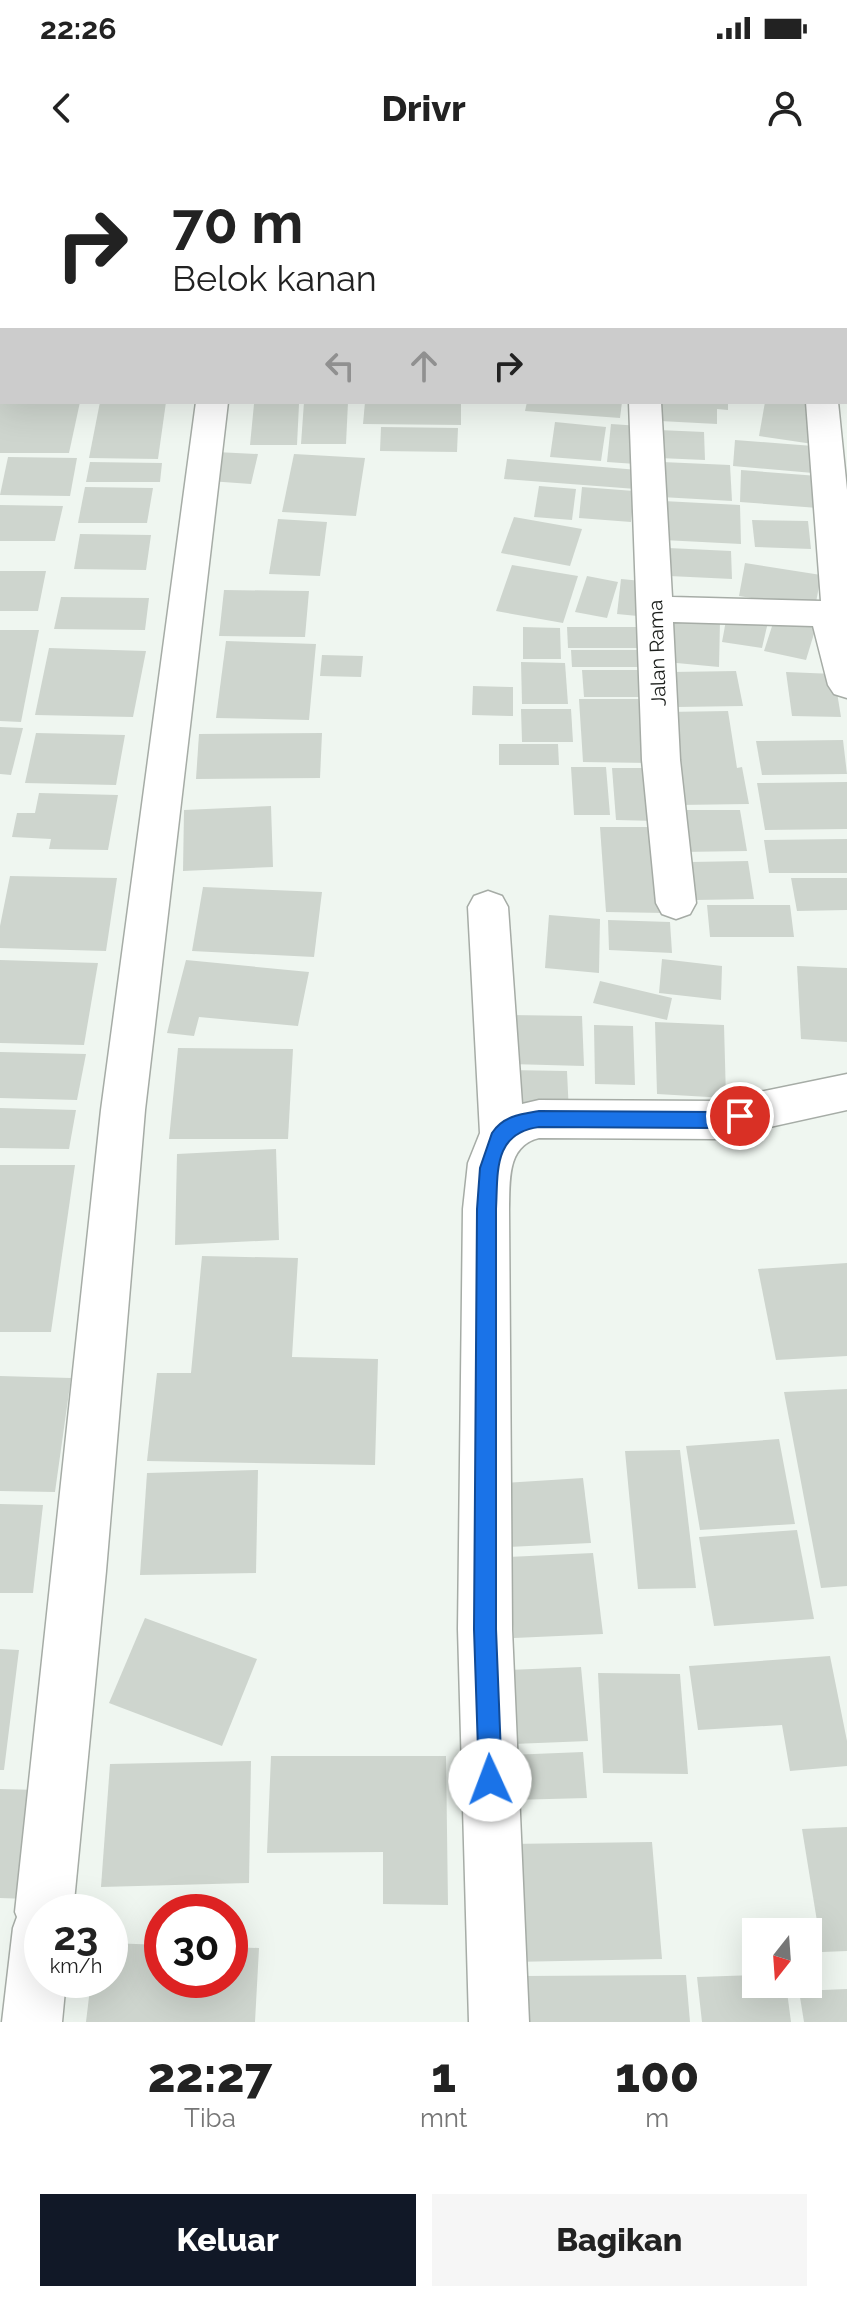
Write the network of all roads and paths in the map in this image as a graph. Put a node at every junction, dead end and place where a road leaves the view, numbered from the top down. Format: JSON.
{"nodes":[{"id":1,"x":212,"y":404,"type":"edge"},
{"id":2,"x":645,"y":404,"type":"edge"},
{"id":3,"x":822,"y":404,"type":"edge"},
{"id":4,"x":656,"y":609,"type":"junction"},
{"id":5,"x":828,"y":614,"type":"junction"},
{"id":6,"x":847,"y":685,"type":"edge"},
{"id":7,"x":676,"y":903,"type":"dead end"},
{"id":8,"x":488,"y":907,"type":"dead end"},
{"id":9,"x":847,"y":1092,"type":"edge"},
{"id":10,"x":502,"y":1133,"type":"junction"},
{"id":11,"x":46,"y":1894,"type":"edge"},
{"id":12,"x":35,"y":1998,"type":"edge"},
{"id":13,"x":32,"y":2022,"type":"edge"},
{"id":14,"x":499,"y":2022,"type":"edge"}],
"edges":[{"from":1,"to":11,"type":"street"},
{"from":2,"to":4,"type":"street","name":"Jalan Rama"},
{"from":3,"to":5,"type":"street"},
{"from":4,"to":5,"type":"street"},
{"from":4,"to":7,"type":"street","name":"Jalan Rama"},
{"from":5,"to":6,"type":"street"},
{"from":8,"to":10,"type":"street"},
{"from":9,"to":10,"type":"street"},
{"from":10,"to":14,"type":"street"},
{"from":12,"to":13,"type":"street"}]}
